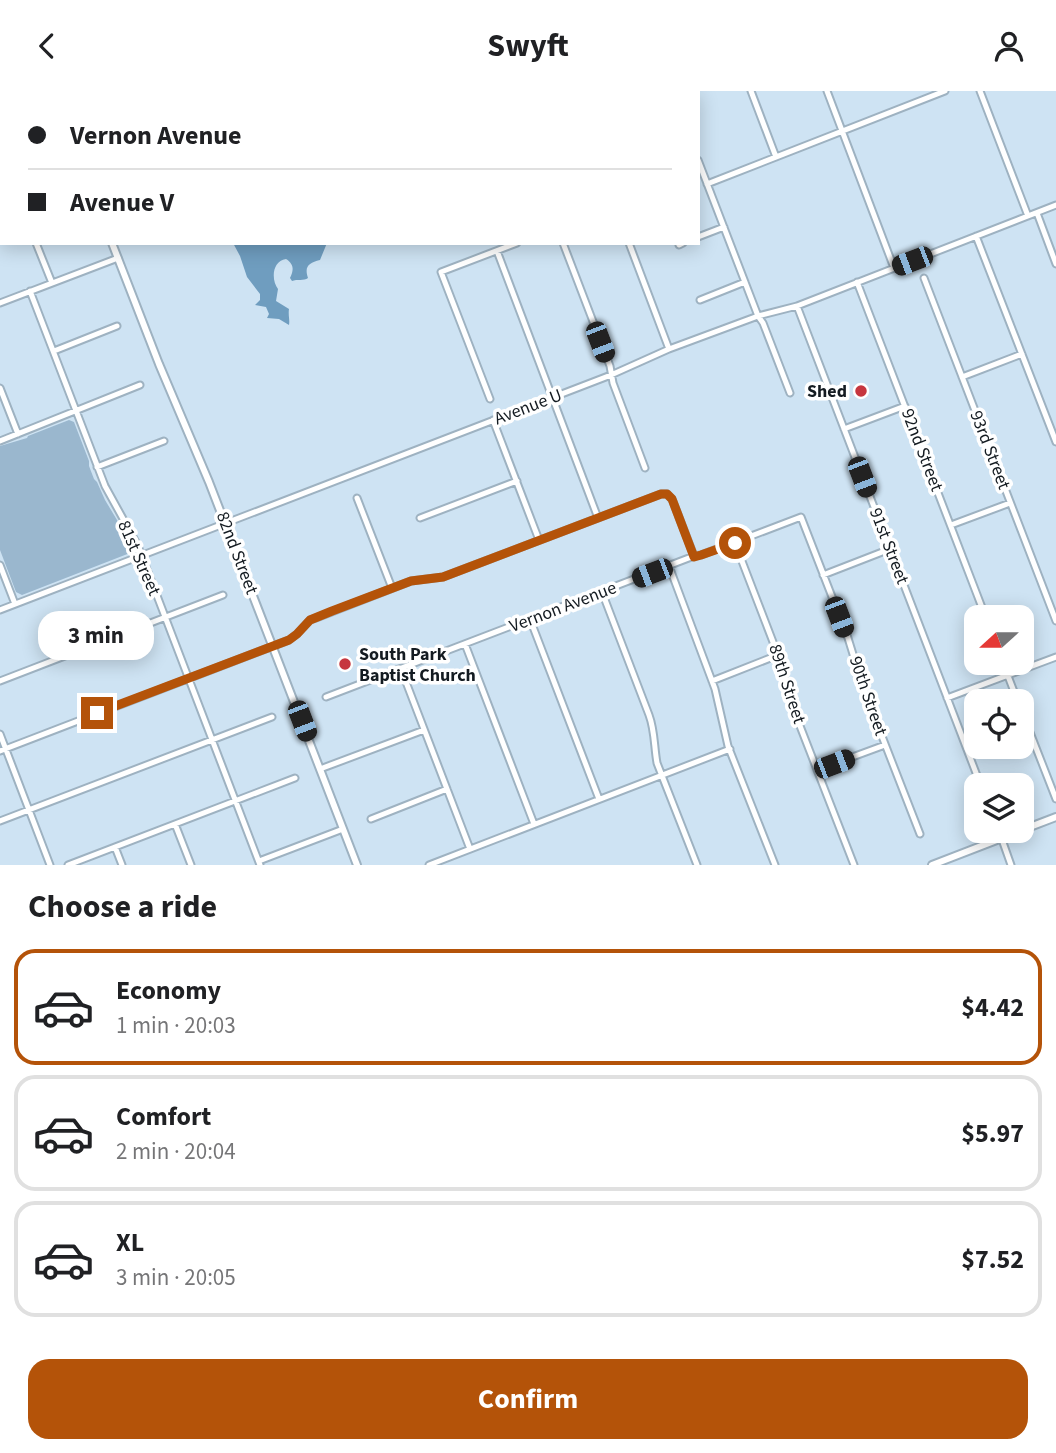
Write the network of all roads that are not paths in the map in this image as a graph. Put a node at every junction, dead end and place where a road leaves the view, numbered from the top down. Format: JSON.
{"nodes":[{"id":1,"x":751,"y":91,"type":"edge"},
{"id":2,"x":827,"y":91,"type":"edge"},
{"id":3,"x":945,"y":91,"type":"edge"},
{"id":4,"x":980,"y":91,"type":"edge"},
{"id":5,"x":842,"y":132,"type":"junction"},
{"id":6,"x":776,"y":157,"type":"junction"},
{"id":7,"x":701,"y":173,"type":"edge"},
{"id":8,"x":707,"y":184,"type":"junction"},
{"id":9,"x":1056,"y":205,"type":"edge"},
{"id":10,"x":1037,"y":213,"type":"junction"},
{"id":11,"x":1028,"y":216,"type":"junction"},
{"id":12,"x":724,"y":227,"type":"junction"},
{"id":13,"x":700,"y":236,"type":"edge"},
{"id":14,"x":976,"y":236,"type":"junction"},
{"id":15,"x":37,"y":245,"type":"edge"},
{"id":16,"x":113,"y":245,"type":"edge"},
{"id":17,"x":512,"y":245,"type":"edge"},
{"id":18,"x":564,"y":245,"type":"edge"},
{"id":19,"x":630,"y":245,"type":"edge"},
{"id":20,"x":497,"y":251,"type":"junction"},
{"id":21,"x":118,"y":258,"type":"junction"},
{"id":22,"x":1056,"y":264,"type":"edge"},
{"id":23,"x":894,"y":268,"type":"junction"},
{"id":24,"x":924,"y":278,"type":"dead end"},
{"id":25,"x":745,"y":282,"type":"junction"},
{"id":26,"x":857,"y":282,"type":"junction"},
{"id":27,"x":52,"y":283,"type":"junction"},
{"id":28,"x":30,"y":291,"type":"junction"},
{"id":29,"x":700,"y":300,"type":"dead end"},
{"id":30,"x":0,"y":303,"type":"edge"},
{"id":31,"x":797,"y":306,"type":"junction"},
{"id":32,"x":758,"y":316,"type":"junction"},
{"id":33,"x":117,"y":326,"type":"dead end"},
{"id":34,"x":669,"y":349,"type":"junction"},
{"id":35,"x":54,"y":351,"type":"junction"},
{"id":36,"x":1022,"y":354,"type":"junction"},
{"id":37,"x":611,"y":375,"type":"junction"},
{"id":38,"x":962,"y":377,"type":"junction"},
{"id":39,"x":140,"y":385,"type":"dead end"},
{"id":40,"x":0,"y":388,"type":"edge"},
{"id":41,"x":790,"y":393,"type":"dead end"},
{"id":42,"x":552,"y":398,"type":"junction"},
{"id":43,"x":490,"y":399,"type":"dead end"},
{"id":44,"x":905,"y":405,"type":"junction"},
{"id":45,"x":76,"y":411,"type":"junction"},
{"id":46,"x":493,"y":420,"type":"junction"},
{"id":47,"x":844,"y":429,"type":"junction"},
{"id":48,"x":18,"y":434,"type":"junction"},
{"id":49,"x":0,"y":441,"type":"edge"},
{"id":50,"x":164,"y":441,"type":"dead end"},
{"id":51,"x":1056,"y":442,"type":"edge"},
{"id":52,"x":97,"y":467,"type":"junction"},
{"id":53,"x":645,"y":468,"type":"dead end"},
{"id":54,"x":517,"y":481,"type":"junction"},
{"id":55,"x":357,"y":498,"type":"dead end"},
{"id":56,"x":1010,"y":503,"type":"junction"},
{"id":57,"x":801,"y":517,"type":"joint"},
{"id":58,"x":420,"y":518,"type":"dead end"},
{"id":59,"x":598,"y":518,"type":"junction"},
{"id":60,"x":225,"y":523,"type":"junction"},
{"id":61,"x":951,"y":525,"type":"junction"},
{"id":62,"x":539,"y":540,"type":"junction"},
{"id":63,"x":735,"y":543,"type":"junction"},
{"id":64,"x":890,"y":549,"type":"junction"},
{"id":65,"x":141,"y":556,"type":"junction"},
{"id":66,"x":694,"y":557,"type":"junction"},
{"id":67,"x":0,"y":565,"type":"edge"},
{"id":68,"x":669,"y":566,"type":"junction"},
{"id":69,"x":823,"y":575,"type":"junction"},
{"id":70,"x":392,"y":588,"type":"junction"},
{"id":71,"x":602,"y":592,"type":"junction"},
{"id":72,"x":223,"y":595,"type":"dead end"},
{"id":73,"x":15,"y":604,"type":"junction"},
{"id":74,"x":981,"y":605,"type":"edge"},
{"id":75,"x":0,"y":610,"type":"edge"},
{"id":76,"x":165,"y":617,"type":"junction"},
{"id":77,"x":530,"y":619,"type":"junction"},
{"id":78,"x":1056,"y":621,"type":"edge"},
{"id":79,"x":465,"y":644,"type":"junction"},
{"id":80,"x":273,"y":646,"type":"junction"},
{"id":81,"x":778,"y":655,"type":"junction"},
{"id":82,"x":1056,"y":657,"type":"edge"},
{"id":83,"x":1034,"y":665,"type":"edge"},
{"id":84,"x":401,"y":669,"type":"junction"},
{"id":85,"x":1008,"y":675,"type":"joint"},
{"id":86,"x":189,"y":678,"type":"junction"},
{"id":87,"x":0,"y":681,"type":"edge"},
{"id":88,"x":712,"y":681,"type":"junction"},
{"id":89,"x":1013,"y":689,"type":"edge"},
{"id":90,"x":326,"y":697,"type":"dead end"},
{"id":91,"x":947,"y":698,"type":"junction"},
{"id":92,"x":272,"y":717,"type":"dead end"},
{"id":93,"x":424,"y":730,"type":"junction"},
{"id":94,"x":0,"y":734,"type":"edge"},
{"id":95,"x":212,"y":740,"type":"junction"},
{"id":96,"x":1034,"y":743,"type":"edge"},
{"id":97,"x":885,"y":745,"type":"junction"},
{"id":98,"x":730,"y":749,"type":"junction"},
{"id":99,"x":3,"y":750,"type":"edge"},
{"id":100,"x":320,"y":769,"type":"junction"},
{"id":101,"x":817,"y":770,"type":"junction"},
{"id":102,"x":976,"y":773,"type":"edge"},
{"id":103,"x":662,"y":775,"type":"junction"},
{"id":104,"x":295,"y":778,"type":"dead end"},
{"id":105,"x":447,"y":789,"type":"junction"},
{"id":106,"x":599,"y":799,"type":"junction"},
{"id":107,"x":1056,"y":799,"type":"edge"},
{"id":108,"x":236,"y":800,"type":"junction"},
{"id":109,"x":29,"y":810,"type":"junction"},
{"id":110,"x":1056,"y":817,"type":"edge"},
{"id":111,"x":371,"y":819,"type":"dead end"},
{"id":112,"x":0,"y":821,"type":"edge"},
{"id":113,"x":175,"y":824,"type":"junction"},
{"id":114,"x":534,"y":824,"type":"junction"},
{"id":115,"x":1034,"y":826,"type":"edge"},
{"id":116,"x":343,"y":829,"type":"junction"},
{"id":117,"x":920,"y":834,"type":"dead end"},
{"id":118,"x":982,"y":843,"type":"edge"},
{"id":119,"x":1003,"y":843,"type":"edge"},
{"id":120,"x":115,"y":847,"type":"junction"},
{"id":121,"x":470,"y":849,"type":"junction"},
{"id":122,"x":260,"y":863,"type":"edge"},
{"id":123,"x":50,"y":865,"type":"edge"},
{"id":124,"x":68,"y":865,"type":"edge"},
{"id":125,"x":121,"y":865,"type":"edge"},
{"id":126,"x":191,"y":865,"type":"edge"},
{"id":127,"x":357,"y":865,"type":"edge"},
{"id":128,"x":429,"y":865,"type":"edge"},
{"id":129,"x":697,"y":865,"type":"edge"},
{"id":130,"x":775,"y":865,"type":"edge"},
{"id":131,"x":854,"y":865,"type":"edge"},
{"id":132,"x":932,"y":865,"type":"edge"},
{"id":133,"x":1011,"y":865,"type":"edge"}],
"edges":[{"from":1,"to":6,"type":"street"},
{"from":2,"to":5,"type":"street"},
{"from":3,"to":5,"type":"street"},
{"from":4,"to":11,"type":"street"},
{"from":5,"to":6,"type":"street"},
{"from":5,"to":23,"type":"street"},
{"from":6,"to":8,"type":"street"},
{"from":7,"to":8,"type":"street"},
{"from":8,"to":12,"type":"street"},
{"from":9,"to":10,"type":"street","name":"Avenue U"},
{"from":10,"to":11,"type":"street","name":"Avenue U"},
{"from":10,"to":22,"type":"street"},
{"from":11,"to":14,"type":"street","name":"Avenue U"},
{"from":12,"to":13,"type":"street"},
{"from":12,"to":25,"type":"street"},
{"from":14,"to":23,"type":"street","name":"Avenue U"},
{"from":14,"to":36,"type":"street"},
{"from":15,"to":27,"type":"street"},
{"from":16,"to":21,"type":"main road","name":"82nd Street"},
{"from":17,"to":20,"type":"street"},
{"from":18,"to":37,"type":"street"},
{"from":19,"to":34,"type":"street"},
{"from":20,"to":42,"type":"street"},
{"from":20,"to":43,"type":"street"},
{"from":21,"to":27,"type":"street"},
{"from":21,"to":60,"type":"main road","name":"82nd Street"},
{"from":23,"to":26,"type":"street","name":"Avenue U"},
{"from":24,"to":38,"type":"street","name":"93rd Street"},
{"from":25,"to":29,"type":"street"},
{"from":25,"to":32,"type":"street"},
{"from":26,"to":31,"type":"street","name":"Avenue U"},
{"from":26,"to":44,"type":"street","name":"92nd Street"},
{"from":27,"to":28,"type":"street"},
{"from":28,"to":30,"type":"street"},
{"from":28,"to":35,"type":"street","name":"81st Street"},
{"from":31,"to":32,"type":"street","name":"Avenue U"},
{"from":31,"to":47,"type":"street","name":"91st Street"},
{"from":32,"to":34,"type":"street","name":"Avenue U"},
{"from":32,"to":41,"type":"street"},
{"from":33,"to":35,"type":"street"},
{"from":34,"to":37,"type":"street","name":"Avenue U"},
{"from":35,"to":45,"type":"street","name":"81st Street"},
{"from":36,"to":38,"type":"street"},
{"from":36,"to":51,"type":"street"},
{"from":37,"to":42,"type":"street","name":"Avenue U"},
{"from":37,"to":53,"type":"street"},
{"from":38,"to":56,"type":"street","name":"93rd Street"},
{"from":39,"to":45,"type":"street"},
{"from":40,"to":48,"type":"street"},
{"from":42,"to":46,"type":"street","name":"Avenue U"},
{"from":42,"to":59,"type":"street"},
{"from":44,"to":47,"type":"street"},
{"from":44,"to":61,"type":"street","name":"92nd Street"},
{"from":45,"to":48,"type":"street"},
{"from":45,"to":52,"type":"street","name":"81st Street"},
{"from":46,"to":54,"type":"street"},
{"from":46,"to":60,"type":"street","name":"Avenue U"},
{"from":47,"to":64,"type":"street","name":"91st Street"},
{"from":48,"to":49,"type":"street"},
{"from":50,"to":52,"type":"street"},
{"from":52,"to":65,"type":"street","name":"81st Street"},
{"from":54,"to":58,"type":"street"},
{"from":54,"to":62,"type":"street"},
{"from":55,"to":70,"type":"street"},
{"from":56,"to":61,"type":"street"},
{"from":56,"to":78,"type":"street","name":"93rd Street"},
{"from":57,"to":63,"type":"street","name":"Vernon Avenue"},
{"from":57,"to":69,"type":"street","name":"90th Street"},
{"from":59,"to":62,"type":"street"},
{"from":59,"to":66,"type":"street"},
{"from":60,"to":65,"type":"street","name":"Avenue U"},
{"from":60,"to":80,"type":"main road","name":"82nd Street"},
{"from":61,"to":74,"type":"street","name":"92nd Street"},
{"from":62,"to":70,"type":"street"},
{"from":63,"to":66,"type":"street","name":"Vernon Avenue"},
{"from":63,"to":81,"type":"street","name":"89th Street"},
{"from":64,"to":69,"type":"street"},
{"from":64,"to":91,"type":"street","name":"91st Street"},
{"from":65,"to":73,"type":"street","name":"Avenue U"},
{"from":65,"to":76,"type":"street","name":"81st Street"},
{"from":66,"to":68,"type":"street","name":"Vernon Avenue"},
{"from":67,"to":73,"type":"street"},
{"from":68,"to":71,"type":"street","name":"Vernon Avenue"},
{"from":68,"to":88,"type":"street"},
{"from":69,"to":97,"type":"street","name":"90th Street"},
{"from":70,"to":80,"type":"street"},
{"from":71,"to":77,"type":"street","name":"Vernon Avenue"},
{"from":71,"to":103,"type":"street"},
{"from":72,"to":76,"type":"street"},
{"from":73,"to":75,"type":"street","name":"Avenue U"},
{"from":76,"to":86,"type":"street","name":"81st Street"},
{"from":76,"to":87,"type":"street"},
{"from":77,"to":79,"type":"street","name":"Vernon Avenue"},
{"from":77,"to":106,"type":"street"},
{"from":79,"to":84,"type":"street","name":"Vernon Avenue"},
{"from":79,"to":114,"type":"street"},
{"from":80,"to":86,"type":"street"},
{"from":80,"to":100,"type":"main road","name":"82nd Street"},
{"from":81,"to":88,"type":"street"},
{"from":81,"to":101,"type":"street","name":"89th Street"},
{"from":82,"to":83,"type":"street"},
{"from":84,"to":90,"type":"street","name":"Vernon Avenue"},
{"from":84,"to":93,"type":"street"},
{"from":85,"to":89,"type":"street"},
{"from":85,"to":91,"type":"street"},
{"from":86,"to":95,"type":"street","name":"81st Street"},
{"from":86,"to":99,"type":"street"},
{"from":88,"to":98,"type":"street"},
{"from":91,"to":102,"type":"street","name":"91st Street"},
{"from":92,"to":95,"type":"street"},
{"from":93,"to":100,"type":"street"},
{"from":93,"to":105,"type":"street"},
{"from":94,"to":99,"type":"street"},
{"from":95,"to":108,"type":"street","name":"81st Street"},
{"from":95,"to":109,"type":"street"},
{"from":96,"to":107,"type":"street"},
{"from":97,"to":101,"type":"street"},
{"from":97,"to":117,"type":"street","name":"90th Street"},
{"from":98,"to":103,"type":"street"},
{"from":98,"to":130,"type":"street"},
{"from":99,"to":109,"type":"street"},
{"from":100,"to":116,"type":"main road","name":"82nd Street"},
{"from":101,"to":131,"type":"street","name":"89th Street"},
{"from":103,"to":106,"type":"street"},
{"from":103,"to":129,"type":"street"},
{"from":104,"to":108,"type":"street"},
{"from":105,"to":111,"type":"street"},
{"from":105,"to":121,"type":"street"},
{"from":106,"to":114,"type":"street"},
{"from":108,"to":113,"type":"street"},
{"from":108,"to":122,"type":"street","name":"81st Street"},
{"from":109,"to":112,"type":"street"},
{"from":109,"to":123,"type":"street"},
{"from":110,"to":115,"type":"main road"},
{"from":113,"to":120,"type":"street"},
{"from":113,"to":126,"type":"street"},
{"from":114,"to":121,"type":"street"},
{"from":116,"to":122,"type":"street"},
{"from":116,"to":127,"type":"main road","name":"82nd Street"},
{"from":118,"to":132,"type":"main road"},
{"from":119,"to":133,"type":"street"},
{"from":120,"to":124,"type":"street"},
{"from":120,"to":125,"type":"street"},
{"from":121,"to":128,"type":"street"}]}
